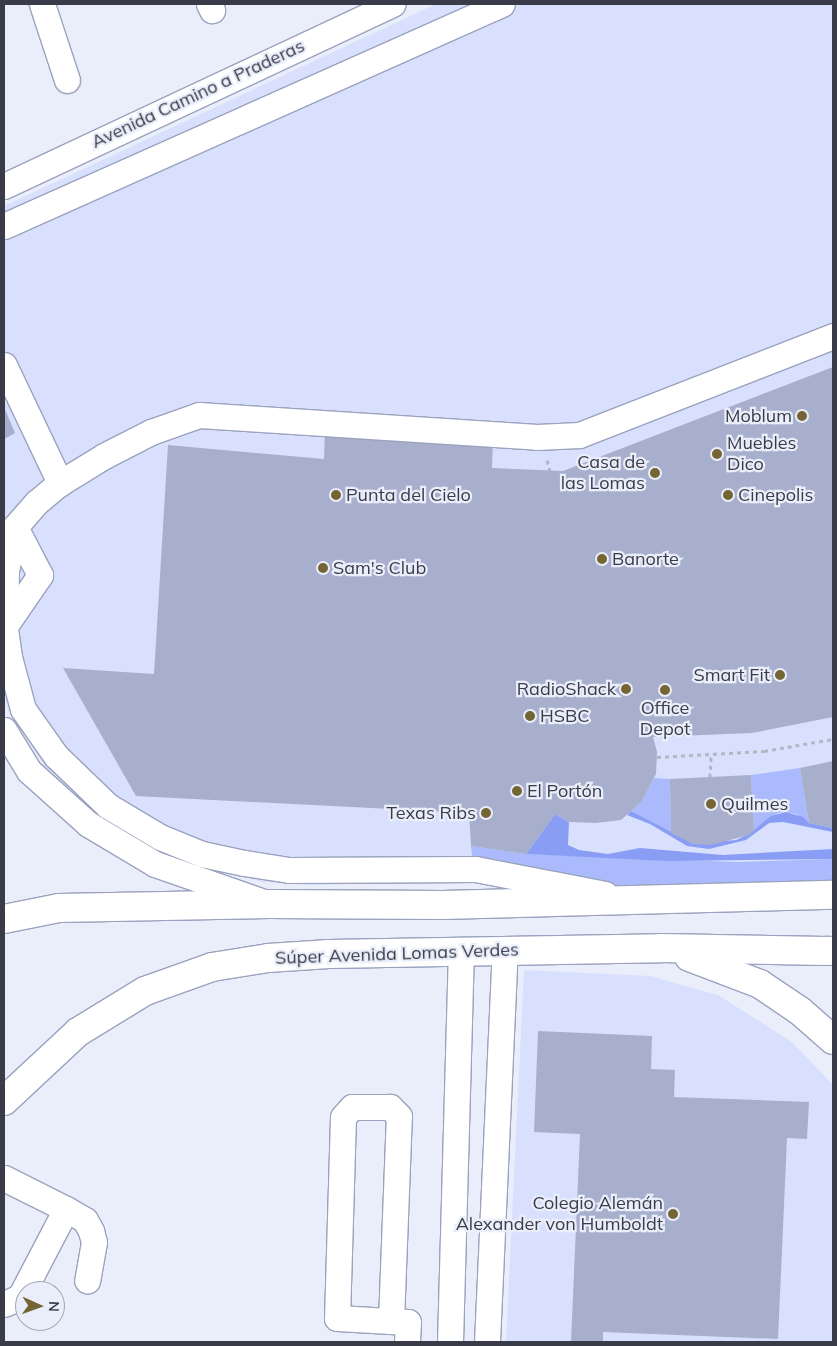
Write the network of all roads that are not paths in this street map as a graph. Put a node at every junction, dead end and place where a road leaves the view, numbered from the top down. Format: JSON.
{"nodes":[{"id":1,"x":42,"y":4,"type":"edge"},
{"id":2,"x":393,"y":4,"type":"edge"},
{"id":3,"x":502,"y":4,"type":"edge"},
{"id":4,"x":67,"y":80,"type":"dead end"},
{"id":5,"x":4,"y":186,"type":"edge"},
{"id":6,"x":4,"y":226,"type":"edge"},
{"id":7,"x":833,"y":336,"type":"edge"},
{"id":8,"x":4,"y":365,"type":"edge"},
{"id":9,"x":60,"y":483,"type":"junction"},
{"id":10,"x":15,"y":527,"type":"junction"},
{"id":11,"x":4,"y":554,"type":"edge"},
{"id":12,"x":4,"y":622,"type":"edge"},
{"id":13,"x":4,"y":730,"type":"edge"},
{"id":14,"x":833,"y":895,"type":"edge"},
{"id":15,"x":639,"y":901,"type":"junction"},
{"id":16,"x":269,"y":904,"type":"junction"},
{"id":17,"x":4,"y":918,"type":"edge"},
{"id":18,"x":661,"y":948,"type":"junction"},
{"id":19,"x":461,"y":950,"type":"junction"},
{"id":20,"x":505,"y":951,"type":"junction"},
{"id":21,"x":833,"y":951,"type":"edge"},
{"id":22,"x":833,"y":1040,"type":"edge"},
{"id":23,"x":459,"y":1070,"type":"junction"},
{"id":24,"x":500,"y":1070,"type":"junction"},
{"id":25,"x":4,"y":1101,"type":"edge"},
{"id":26,"x":4,"y":1178,"type":"edge"},
{"id":27,"x":66,"y":1209,"type":"junction"},
{"id":28,"x":87,"y":1280,"type":"dead end"},
{"id":29,"x":4,"y":1304,"type":"edge"},
{"id":30,"x":391,"y":1321,"type":"junction"},
{"id":31,"x":407,"y":1342,"type":"edge"},
{"id":32,"x":450,"y":1342,"type":"edge"},
{"id":33,"x":487,"y":1342,"type":"edge"}],
"edges":[{"from":1,"to":4,"type":"street"},
{"from":2,"to":5,"type":"street","name":"Avenida Camino a Praderas"},
{"from":3,"to":6,"type":"street"},
{"from":7,"to":9,"type":"street"},
{"from":8,"to":9,"type":"street"},
{"from":9,"to":10,"type":"street"},
{"from":10,"to":11,"type":"street"},
{"from":10,"to":12,"type":"street"},
{"from":10,"to":12,"type":"street"},
{"from":12,"to":15,"type":"street"},
{"from":13,"to":16,"type":"street"},
{"from":14,"to":15,"type":"main road"},
{"from":15,"to":16,"type":"main road"},
{"from":16,"to":17,"type":"main road"},
{"from":18,"to":20,"type":"main road","name":"Súper Avenida Lomas Verdes"},
{"from":18,"to":21,"type":"main road","name":"Súper Avenida Lomas Verdes"},
{"from":18,"to":22,"type":"main road"},
{"from":19,"to":20,"type":"main road","name":"Súper Avenida Lomas Verdes"},
{"from":19,"to":23,"type":"street"},
{"from":19,"to":25,"type":"main road","name":"Súper Avenida Lomas Verdes"},
{"from":20,"to":24,"type":"street"},
{"from":23,"to":24,"type":"street"},
{"from":23,"to":32,"type":"street"},
{"from":24,"to":33,"type":"street"},
{"from":26,"to":27,"type":"street"},
{"from":27,"to":28,"type":"street"},
{"from":27,"to":29,"type":"street"},
{"from":30,"to":30,"type":"street"},
{"from":30,"to":31,"type":"street"}]}
